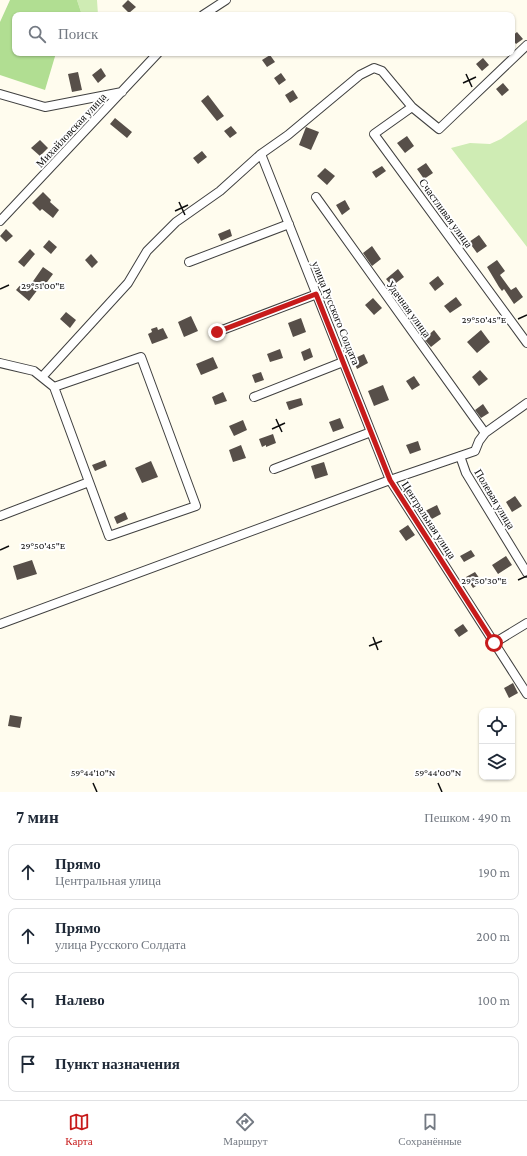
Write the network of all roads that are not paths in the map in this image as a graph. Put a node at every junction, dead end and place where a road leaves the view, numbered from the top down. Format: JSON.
{"nodes":[{"id":1,"x":226,"y":0,"type":"edge"},
{"id":2,"x":208,"y":12,"type":"edge"},
{"id":3,"x":527,"y":46,"type":"edge"},
{"id":4,"x":155,"y":56,"type":"edge"},
{"id":5,"x":122,"y":92,"type":"junction"},
{"id":6,"x":0,"y":94,"type":"edge"},
{"id":7,"x":412,"y":107,"type":"junction"},
{"id":8,"x":261,"y":154,"type":"junction"},
{"id":9,"x":316,"y":197,"type":"dead end"},
{"id":10,"x":0,"y":221,"type":"edge"},
{"id":11,"x":289,"y":224,"type":"junction"},
{"id":12,"x":189,"y":262,"type":"dead end"},
{"id":13,"x":316,"y":294,"type":"junction"},
{"id":14,"x":217,"y":332,"type":"dead end"},
{"id":15,"x":527,"y":343,"type":"edge"},
{"id":16,"x":343,"y":362,"type":"junction"},
{"id":17,"x":0,"y":363,"type":"edge"},
{"id":18,"x":42,"y":377,"type":"junction"},
{"id":19,"x":54,"y":387,"type":"junction"},
{"id":20,"x":254,"y":397,"type":"dead end"},
{"id":21,"x":527,"y":403,"type":"edge"},
{"id":22,"x":371,"y":432,"type":"junction"},
{"id":23,"x":485,"y":433,"type":"junction"},
{"id":24,"x":460,"y":456,"type":"junction"},
{"id":25,"x":274,"y":469,"type":"dead end"},
{"id":26,"x":390,"y":480,"type":"junction"},
{"id":27,"x":89,"y":482,"type":"junction"},
{"id":28,"x":0,"y":516,"type":"edge"},
{"id":29,"x":527,"y":573,"type":"edge"},
{"id":30,"x":527,"y":623,"type":"edge"},
{"id":31,"x":0,"y":624,"type":"edge"},
{"id":32,"x":494,"y":643,"type":"junction"},
{"id":33,"x":527,"y":694,"type":"edge"}],
"edges":[{"from":1,"to":2,"type":"street"},
{"from":3,"to":7,"type":"street"},
{"from":4,"to":5,"type":"street","name":"Михайловская улица"},
{"from":5,"to":6,"type":"street"},
{"from":5,"to":10,"type":"street","name":"Михайловская улица"},
{"from":7,"to":8,"type":"street"},
{"from":7,"to":15,"type":"street","name":"Счастливая улица"},
{"from":8,"to":11,"type":"street","name":"улица Русского Солдата"},
{"from":8,"to":18,"type":"street"},
{"from":9,"to":23,"type":"street","name":"Удачная улица"},
{"from":11,"to":12,"type":"street"},
{"from":11,"to":13,"type":"street","name":"улица Русского Солдата"},
{"from":13,"to":14,"type":"street"},
{"from":13,"to":16,"type":"street","name":"улица Русского Солдата"},
{"from":16,"to":20,"type":"street"},
{"from":16,"to":22,"type":"street","name":"улица Русского Солдата"},
{"from":17,"to":18,"type":"street"},
{"from":18,"to":19,"type":"street"},
{"from":19,"to":27,"type":"street"},
{"from":19,"to":27,"type":"street"},
{"from":21,"to":23,"type":"street"},
{"from":22,"to":25,"type":"street"},
{"from":22,"to":26,"type":"street","name":"улица Русского Солдата"},
{"from":23,"to":24,"type":"street"},
{"from":24,"to":26,"type":"street"},
{"from":24,"to":29,"type":"street","name":"Полевая улица"},
{"from":26,"to":31,"type":"street"},
{"from":26,"to":32,"type":"street","name":"Центральная улица"},
{"from":27,"to":28,"type":"street"},
{"from":30,"to":32,"type":"street"},
{"from":32,"to":33,"type":"street","name":"Центральная улица"}]}
